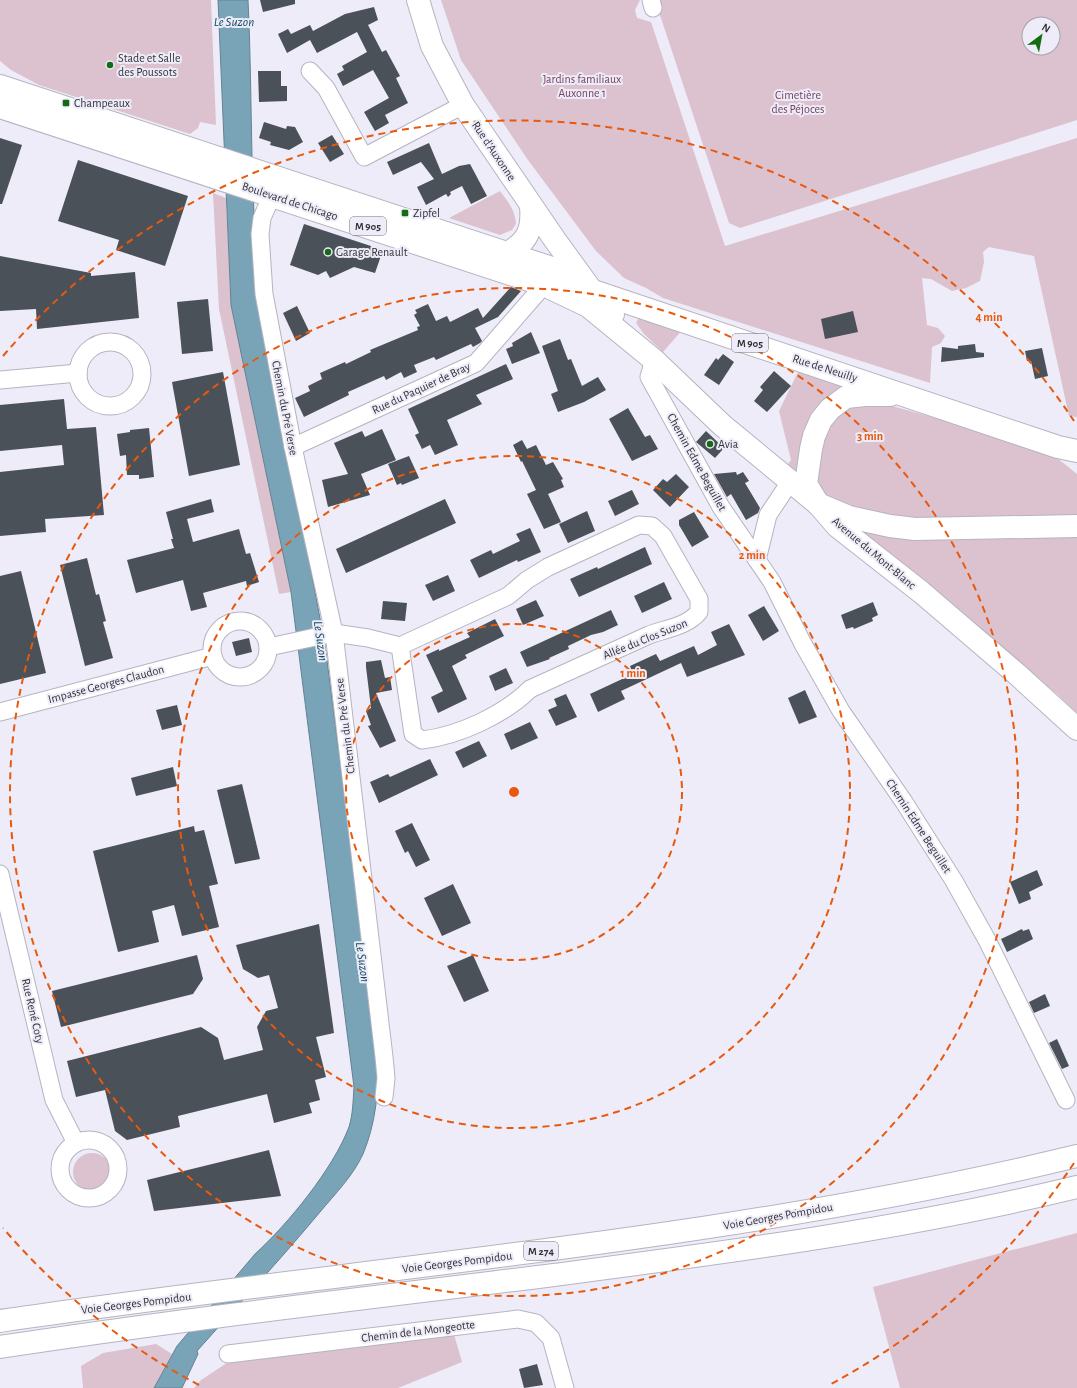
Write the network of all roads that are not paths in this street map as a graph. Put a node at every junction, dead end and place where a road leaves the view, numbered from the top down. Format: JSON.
{"nodes":[{"id":1,"x":418,"y":0,"type":"edge"},
{"id":2,"x":310,"y":71,"type":"dead end"},
{"id":3,"x":0,"y":80,"type":"edge"},
{"id":4,"x":6,"y":90,"type":"edge"},
{"id":5,"x":463,"y":105,"type":"junction"},
{"id":6,"x":0,"y":107,"type":"edge"},
{"id":7,"x":215,"y":167,"type":"junction"},
{"id":8,"x":265,"y":186,"type":"junction"},
{"id":9,"x":531,"y":206,"type":"junction"},
{"id":10,"x":507,"y":253,"type":"junction"},
{"id":11,"x":478,"y":263,"type":"junction"},
{"id":12,"x":544,"y":285,"type":"junction"},
{"id":13,"x":592,"y":291,"type":"junction"},
{"id":14,"x":654,"y":360,"type":"junction"},
{"id":15,"x":78,"y":373,"type":"dead end"},
{"id":16,"x":0,"y":380,"type":"edge"},
{"id":17,"x":908,"y":395,"type":"junction"},
{"id":18,"x":293,"y":447,"type":"junction"},
{"id":19,"x":1068,"y":449,"type":"edge"},
{"id":20,"x":1077,"y":464,"type":"edge"},
{"id":21,"x":790,"y":482,"type":"junction"},
{"id":22,"x":818,"y":504,"type":"junction"},
{"id":23,"x":1077,"y":526,"type":"edge"},
{"id":24,"x":757,"y":560,"type":"junction"},
{"id":25,"x":334,"y":633,"type":"junction"},
{"id":26,"x":400,"y":646,"type":"junction"},
{"id":27,"x":269,"y":647,"type":"junction"},
{"id":28,"x":213,"y":656,"type":"junction"},
{"id":29,"x":0,"y":712,"type":"edge"},
{"id":30,"x":1077,"y":729,"type":"edge"},
{"id":31,"x":0,"y":874,"type":"edge"},
{"id":32,"x":384,"y":1098,"type":"dead end"},
{"id":33,"x":1066,"y":1100,"type":"dead end"},
{"id":34,"x":76,"y":1143,"type":"dead end"},
{"id":35,"x":1077,"y":1156,"type":"edge"},
{"id":36,"x":1077,"y":1187,"type":"edge"},
{"id":37,"x":0,"y":1321,"type":"edge"},
{"id":38,"x":0,"y":1347,"type":"edge"},
{"id":39,"x":228,"y":1354,"type":"dead end"},
{"id":40,"x":564,"y":1388,"type":"edge"}],
"edges":[{"from":1,"to":5,"type":"main road","name":"Rue d'Auxonne"},
{"from":2,"to":5,"type":"street"},
{"from":3,"to":4,"type":"main road","name":"Boulevard de Chicago"},
{"from":4,"to":7,"type":"main road","name":"Boulevard de Chicago"},
{"from":5,"to":9,"type":"main road","name":"Rue d'Auxonne"},
{"from":6,"to":7,"type":"main road","name":"Boulevard de Chicago"},
{"from":7,"to":8,"type":"main road","name":"Boulevard de Chicago"},
{"from":8,"to":10,"type":"main road","name":"Boulevard de Chicago"},
{"from":8,"to":11,"type":"main road","name":"Boulevard de Chicago","number":"M 905"},
{"from":8,"to":18,"type":"street","name":"Chemin du Pré Verse"},
{"from":9,"to":10,"type":"main road"},
{"from":9,"to":13,"type":"main road","name":"Rue d'Auxonne"},
{"from":10,"to":13,"type":"main road","name":"Boulevard de Chicago"},
{"from":11,"to":12,"type":"main road","name":"Boulevard de Chicago","number":"M 905"},
{"from":11,"to":13,"type":"main road"},
{"from":12,"to":14,"type":"main road","name":"Boulevard de Chicago"},
{"from":12,"to":18,"type":"street","name":"Rue du Paquier de Bray"},
{"from":13,"to":14,"type":"main road"},
{"from":13,"to":17,"type":"main road","name":"Rue de Neuilly","number":"M 905"},
{"from":14,"to":21,"type":"main road","name":"Avenue du Mont-Blanc"},
{"from":14,"to":24,"type":"street","name":"Chemin Edme Beguillet"},
{"from":15,"to":16,"type":"street"},
{"from":17,"to":19,"type":"main road","name":"Rue de Neuilly","number":"M 905"},
{"from":17,"to":22,"type":"main road"},
{"from":18,"to":25,"type":"street","name":"Chemin du Pré Verse"},
{"from":19,"to":20,"type":"main road","name":"Rue de Neuilly"},
{"from":21,"to":22,"type":"main road","name":"Avenue du Mont-Blanc"},
{"from":21,"to":24,"type":"street"},
{"from":22,"to":23,"type":"main road"},
{"from":22,"to":30,"type":"main road","name":"Avenue du Mont-Blanc"},
{"from":24,"to":33,"type":"street","name":"Chemin Edme Beguillet"},
{"from":25,"to":26,"type":"street"},
{"from":25,"to":27,"type":"street"},
{"from":25,"to":32,"type":"street","name":"Chemin du Pré Verse"},
{"from":26,"to":26,"type":"street","name":"Allée du Clos Suzon"},
{"from":27,"to":28,"type":"street"},
{"from":27,"to":28,"type":"street"},
{"from":28,"to":29,"type":"street","name":"Impasse Georges Claudon"},
{"from":31,"to":34,"type":"street","name":"Rue René Coty"},
{"from":35,"to":37,"type":"main road","name":"Voie Georges Pompidou","number":"M 274"},
{"from":36,"to":38,"type":"main road","name":"Voie Georges Pompidou","number":"M 274"},
{"from":39,"to":40,"type":"street","name":"Chemin de la Mongeotte"}]}
